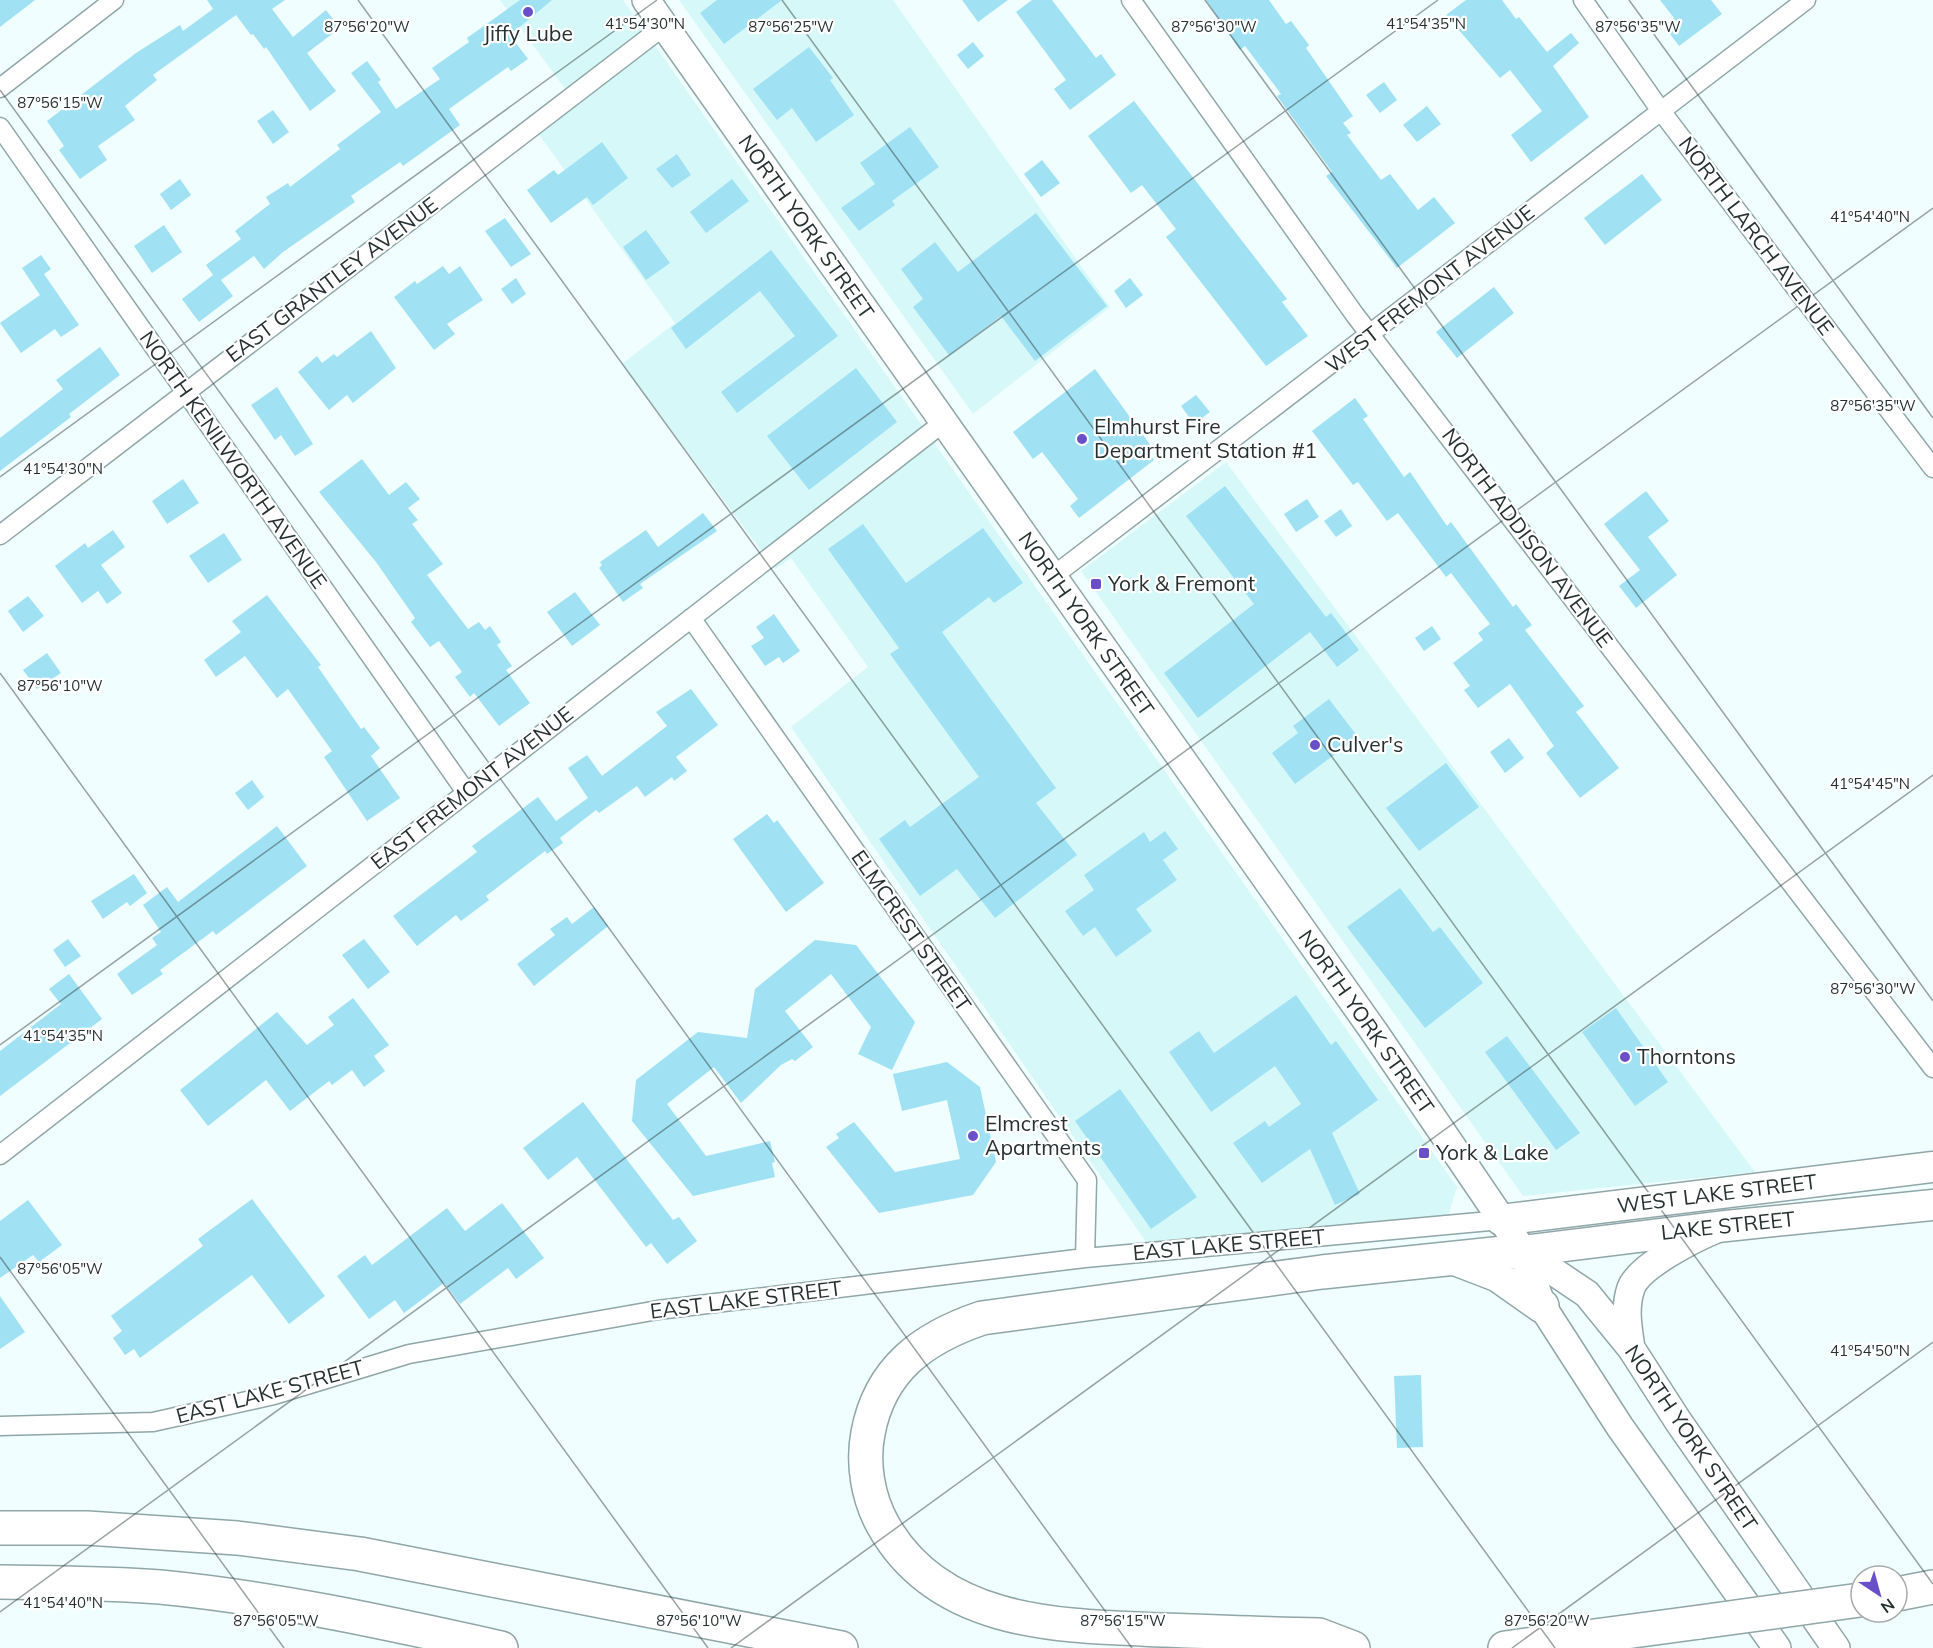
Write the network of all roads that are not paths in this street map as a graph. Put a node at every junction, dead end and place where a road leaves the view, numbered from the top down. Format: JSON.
{"nodes":[{"id":1,"x":114,"y":0,"type":"edge"},
{"id":2,"x":1131,"y":0,"type":"edge"},
{"id":3,"x":1583,"y":0,"type":"edge"},
{"id":4,"x":1806,"y":0,"type":"edge"},
{"id":5,"x":658,"y":9,"type":"edge"},
{"id":6,"x":0,"y":88,"type":"edge"},
{"id":7,"x":1661,"y":111,"type":"junction"},
{"id":8,"x":0,"y":127,"type":"edge"},
{"id":9,"x":1371,"y":335,"type":"junction"},
{"id":10,"x":185,"y":392,"type":"junction"},
{"id":11,"x":944,"y":422,"type":"junction"},
{"id":12,"x":1933,"y":468,"type":"edge"},
{"id":13,"x":0,"y":535,"type":"edge"},
{"id":14,"x":1052,"y":577,"type":"junction"},
{"id":15,"x":691,"y":618,"type":"junction"},
{"id":16,"x":466,"y":792,"type":"junction"},
{"id":17,"x":1933,"y":1068,"type":"edge"},
{"id":18,"x":0,"y":1155,"type":"edge"},
{"id":19,"x":1933,"y":1167,"type":"edge"},
{"id":20,"x":1933,"y":1205,"type":"edge"},
{"id":21,"x":1501,"y":1220,"type":"junction"},
{"id":22,"x":1726,"y":1226,"type":"junction"},
{"id":23,"x":1523,"y":1251,"type":"junction"},
{"id":24,"x":1085,"y":1258,"type":"junction"},
{"id":25,"x":1455,"y":1258,"type":"junction"},
{"id":26,"x":1542,"y":1306,"type":"junction"},
{"id":27,"x":1631,"y":1348,"type":"junction"},
{"id":28,"x":0,"y":1426,"type":"edge"},
{"id":29,"x":0,"y":1528,"type":"edge"},
{"id":30,"x":0,"y":1582,"type":"edge"},
{"id":31,"x":1933,"y":1587,"type":"edge"},
{"id":32,"x":1909,"y":1592,"type":"edge"},
{"id":33,"x":1933,"y":1593,"type":"edge"},
{"id":34,"x":1909,"y":1594,"type":"edge"},
{"id":35,"x":1849,"y":1602,"type":"edge"},
{"id":36,"x":501,"y":1648,"type":"edge"},
{"id":37,"x":841,"y":1648,"type":"edge"},
{"id":38,"x":1353,"y":1648,"type":"edge"},
{"id":39,"x":1505,"y":1648,"type":"edge"},
{"id":40,"x":1777,"y":1648,"type":"edge"},
{"id":41,"x":1836,"y":1648,"type":"edge"}],
"edges":[{"from":1,"to":6,"type":"street"},
{"from":2,"to":9,"type":"street","name":"NORTH ADDISON AVENUE"},
{"from":3,"to":7,"type":"street","name":"NORTH LARCH AVENUE"},
{"from":4,"to":7,"type":"street","name":"WEST FREMONT AVENUE"},
{"from":5,"to":10,"type":"street","name":"EAST GRANTLEY AVENUE"},
{"from":5,"to":11,"type":"main road","name":"NORTH YORK STREET"},
{"from":7,"to":9,"type":"street","name":"WEST FREMONT AVENUE"},
{"from":7,"to":12,"type":"street","name":"NORTH LARCH AVENUE"},
{"from":8,"to":10,"type":"street","name":"NORTH KENILWORTH AVENUE"},
{"from":9,"to":14,"type":"street","name":"WEST FREMONT AVENUE"},
{"from":9,"to":17,"type":"street","name":"NORTH ADDISON AVENUE"},
{"from":10,"to":13,"type":"street","name":"EAST GRANTLEY AVENUE"},
{"from":10,"to":16,"type":"street","name":"NORTH KENILWORTH AVENUE"},
{"from":11,"to":14,"type":"main road","name":"NORTH YORK STREET"},
{"from":11,"to":15,"type":"street","name":"EAST FREMONT AVENUE"},
{"from":14,"to":21,"type":"main road","name":"NORTH YORK STREET"},
{"from":15,"to":16,"type":"street","name":"EAST FREMONT AVENUE"},
{"from":15,"to":24,"type":"street","name":"ELMCREST STREET"},
{"from":16,"to":18,"type":"street","name":"EAST FREMONT AVENUE"},
{"from":19,"to":21,"type":"main road","name":"WEST LAKE STREET"},
{"from":20,"to":22,"type":"main road","name":"LAKE STREET"},
{"from":21,"to":23,"type":"main road","name":"NORTH YORK STREET"},
{"from":21,"to":24,"type":"street","name":"EAST LAKE STREET"},
{"from":22,"to":23,"type":"main road","name":"LAKE STREET"},
{"from":22,"to":27,"type":"main road"},
{"from":23,"to":25,"type":"highway"},
{"from":23,"to":26,"type":"main road","name":"NORTH YORK STREET"},
{"from":23,"to":27,"type":"main road","name":"NORTH YORK STREET"},
{"from":24,"to":28,"type":"street","name":"EAST LAKE STREET"},
{"from":25,"to":26,"type":"highway"},
{"from":25,"to":38,"type":"highway"},
{"from":26,"to":40,"type":"main road","name":"NORTH YORK STREET"},
{"from":27,"to":41,"type":"main road","name":"NORTH YORK STREET"},
{"from":29,"to":37,"type":"highway"},
{"from":30,"to":36,"type":"highway"},
{"from":31,"to":32,"type":"highway"},
{"from":33,"to":34,"type":"highway"},
{"from":35,"to":39,"type":"highway","bridge":true}]}
